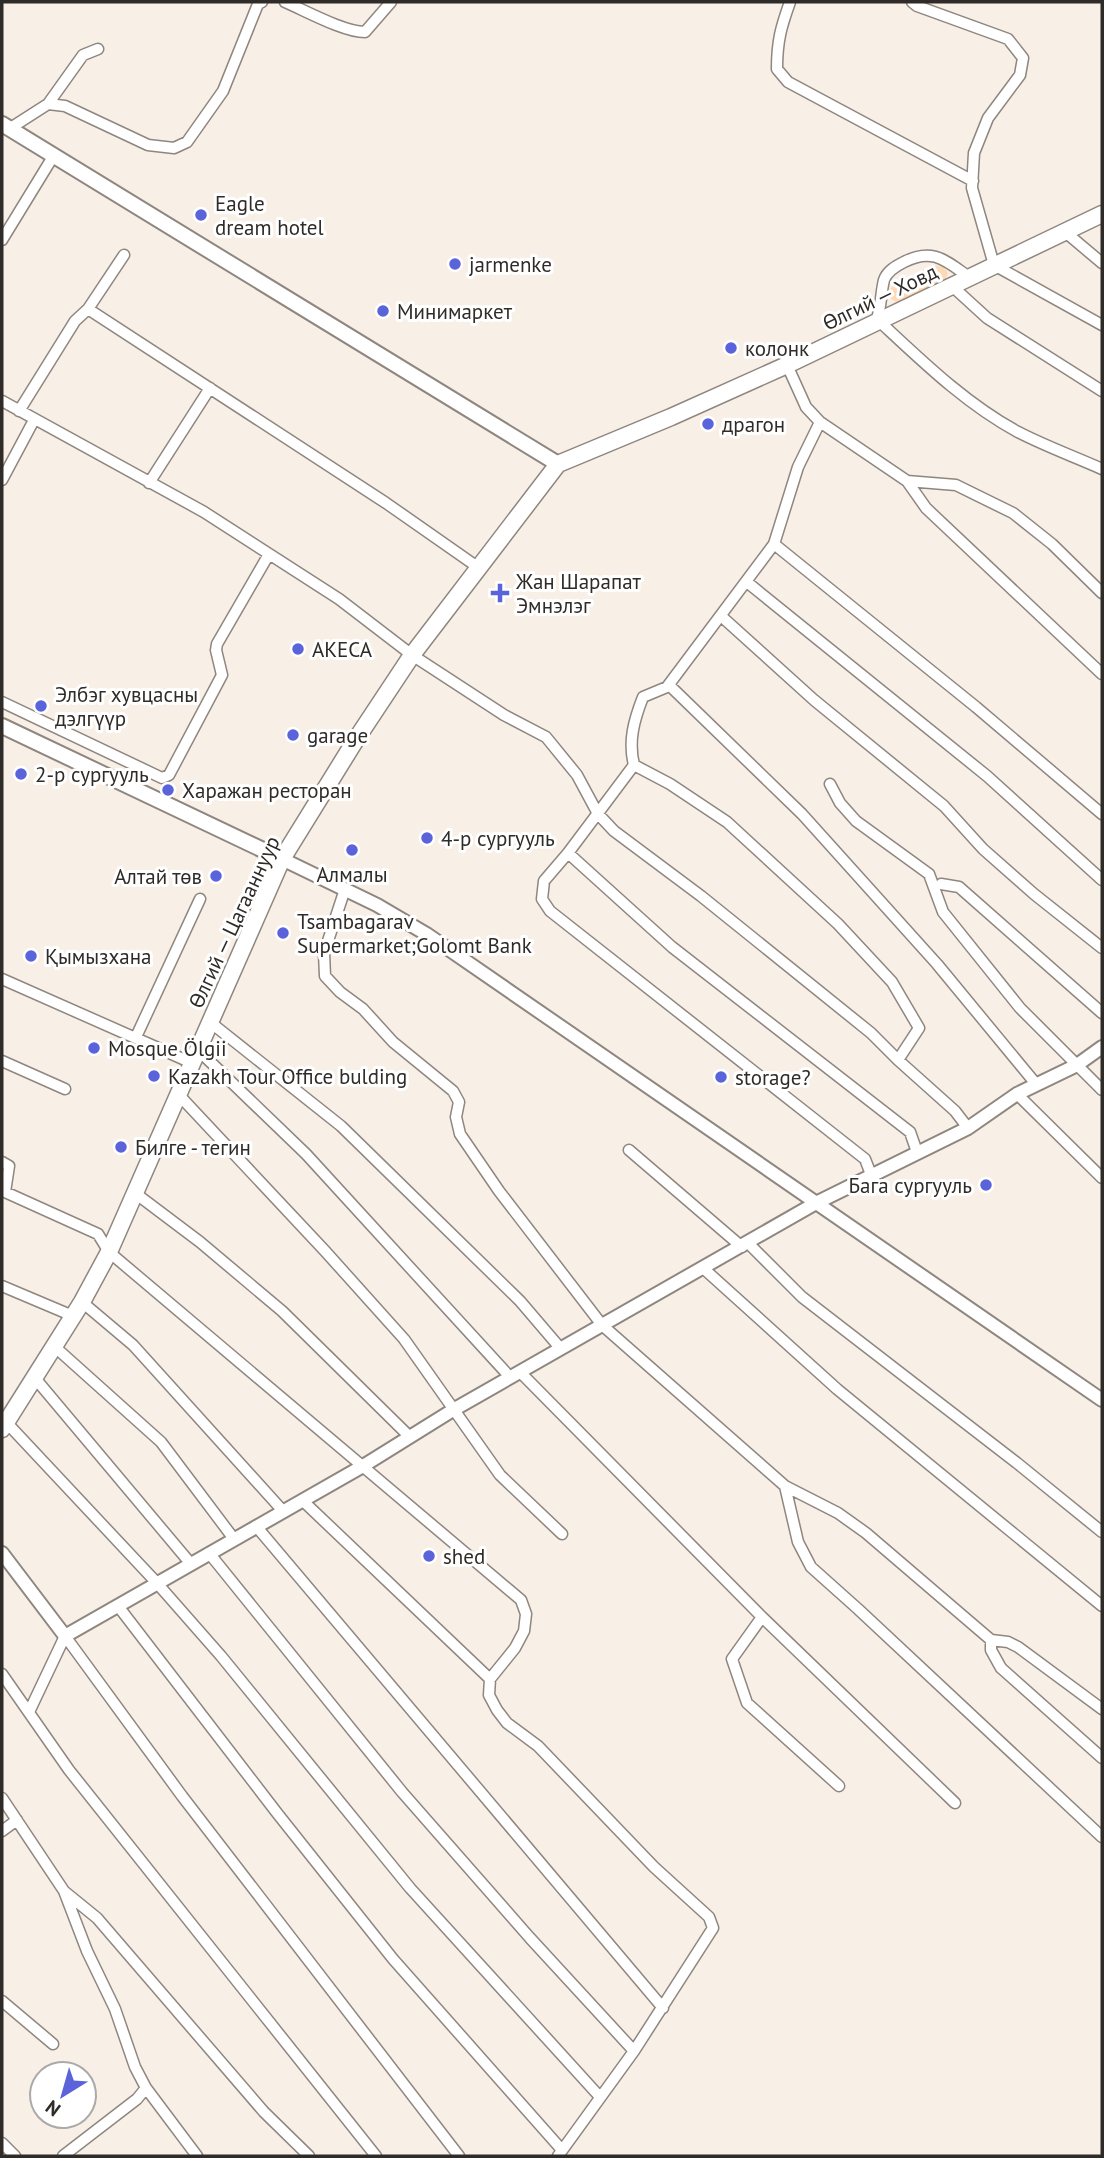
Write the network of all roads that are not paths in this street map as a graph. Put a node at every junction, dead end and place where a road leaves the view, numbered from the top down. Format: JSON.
{"nodes":[{"id":1,"x":285,"y":2,"type":"edge"},
{"id":2,"x":391,"y":2,"type":"edge"},
{"id":3,"x":790,"y":2,"type":"edge"},
{"id":4,"x":912,"y":2,"type":"edge"},
{"id":5,"x":260,"y":3,"type":"edge"},
{"id":6,"x":98,"y":49,"type":"dead end"},
{"id":7,"x":48,"y":104,"type":"junction"},
{"id":8,"x":5,"y":126,"type":"edge"},
{"id":9,"x":54,"y":155,"type":"junction"},
{"id":10,"x":972,"y":181,"type":"junction"},
{"id":11,"x":1102,"y":214,"type":"edge"},
{"id":12,"x":6,"y":224,"type":"edge"},
{"id":13,"x":1065,"y":231,"type":"junction"},
{"id":14,"x":2,"y":240,"type":"edge"},
{"id":15,"x":124,"y":255,"type":"dead end"},
{"id":16,"x":1102,"y":263,"type":"edge"},
{"id":17,"x":994,"y":265,"type":"junction"},
{"id":18,"x":969,"y":277,"type":"junction"},
{"id":19,"x":952,"y":286,"type":"junction"},
{"id":20,"x":88,"y":309,"type":"junction"},
{"id":21,"x":877,"y":323,"type":"junction"},
{"id":22,"x":1102,"y":325,"type":"edge"},
{"id":23,"x":787,"y":365,"type":"junction"},
{"id":24,"x":210,"y":388,"type":"junction"},
{"id":25,"x":1102,"y":391,"type":"edge"},
{"id":26,"x":2,"y":401,"type":"edge"},
{"id":27,"x":19,"y":411,"type":"junction"},
{"id":28,"x":34,"y":420,"type":"junction"},
{"id":29,"x":820,"y":422,"type":"junction"},
{"id":30,"x":558,"y":464,"type":"junction"},
{"id":31,"x":1102,"y":469,"type":"edge"},
{"id":32,"x":2,"y":480,"type":"edge"},
{"id":33,"x":907,"y":481,"type":"junction"},
{"id":34,"x":149,"y":483,"type":"junction"},
{"id":35,"x":774,"y":544,"type":"junction"},
{"id":36,"x":269,"y":554,"type":"junction"},
{"id":37,"x":479,"y":568,"type":"junction"},
{"id":38,"x":748,"y":583,"type":"junction"},
{"id":39,"x":1102,"y":593,"type":"edge"},
{"id":40,"x":720,"y":616,"type":"junction"},
{"id":41,"x":412,"y":655,"type":"junction"},
{"id":42,"x":1102,"y":674,"type":"edge"},
{"id":43,"x":668,"y":685,"type":"junction"},
{"id":44,"x":2,"y":702,"type":"edge"},
{"id":45,"x":2,"y":726,"type":"edge"},
{"id":46,"x":634,"y":765,"type":"junction"},
{"id":47,"x":830,"y":784,"type":"dead end"},
{"id":48,"x":598,"y":814,"type":"junction"},
{"id":49,"x":1102,"y":814,"type":"edge"},
{"id":50,"x":568,"y":853,"type":"junction"},
{"id":51,"x":282,"y":859,"type":"junction"},
{"id":52,"x":1102,"y":880,"type":"edge"},
{"id":53,"x":941,"y":884,"type":"dead end"},
{"id":54,"x":345,"y":888,"type":"junction"},
{"id":55,"x":200,"y":900,"type":"dead end"},
{"id":56,"x":1102,"y":948,"type":"edge"},
{"id":57,"x":2,"y":979,"type":"edge"},
{"id":58,"x":1102,"y":1013,"type":"edge"},
{"id":59,"x":210,"y":1023,"type":"junction"},
{"id":60,"x":136,"y":1037,"type":"junction"},
{"id":61,"x":1102,"y":1047,"type":"edge"},
{"id":62,"x":195,"y":1056,"type":"junction"},
{"id":63,"x":898,"y":1060,"type":"junction"},
{"id":64,"x":2,"y":1061,"type":"edge"},
{"id":65,"x":1077,"y":1065,"type":"junction"},
{"id":66,"x":1036,"y":1084,"type":"junction"},
{"id":67,"x":65,"y":1089,"type":"dead end"},
{"id":68,"x":1102,"y":1090,"type":"edge"},
{"id":69,"x":177,"y":1093,"type":"junction"},
{"id":70,"x":1017,"y":1094,"type":"junction"},
{"id":71,"x":968,"y":1128,"type":"junction"},
{"id":72,"x":629,"y":1150,"type":"dead end"},
{"id":73,"x":918,"y":1152,"type":"junction"},
{"id":74,"x":2,"y":1162,"type":"edge"},
{"id":75,"x":872,"y":1177,"type":"junction"},
{"id":76,"x":1102,"y":1178,"type":"edge"},
{"id":77,"x":135,"y":1193,"type":"junction"},
{"id":78,"x":816,"y":1203,"type":"junction"},
{"id":79,"x":745,"y":1245,"type":"junction"},
{"id":80,"x":109,"y":1252,"type":"junction"},
{"id":81,"x":703,"y":1268,"type":"junction"},
{"id":82,"x":2,"y":1286,"type":"edge"},
{"id":83,"x":77,"y":1309,"type":"junction"},
{"id":84,"x":602,"y":1325,"type":"junction"},
{"id":85,"x":55,"y":1347,"type":"junction"},
{"id":86,"x":561,"y":1349,"type":"junction"},
{"id":87,"x":515,"y":1375,"type":"junction"},
{"id":88,"x":34,"y":1377,"type":"junction"},
{"id":89,"x":1102,"y":1400,"type":"edge"},
{"id":90,"x":453,"y":1410,"type":"junction"},
{"id":91,"x":4,"y":1426,"type":"edge"},
{"id":92,"x":409,"y":1436,"type":"junction"},
{"id":93,"x":363,"y":1466,"type":"junction"},
{"id":94,"x":785,"y":1486,"type":"junction"},
{"id":95,"x":302,"y":1500,"type":"junction"},
{"id":96,"x":283,"y":1511,"type":"junction"},
{"id":97,"x":256,"y":1526,"type":"junction"},
{"id":98,"x":1102,"y":1532,"type":"edge"},
{"id":99,"x":562,"y":1534,"type":"dead end"},
{"id":100,"x":234,"y":1539,"type":"junction"},
{"id":101,"x":2,"y":1553,"type":"edge"},
{"id":102,"x":209,"y":1553,"type":"junction"},
{"id":103,"x":191,"y":1564,"type":"junction"},
{"id":104,"x":156,"y":1582,"type":"junction"},
{"id":105,"x":118,"y":1605,"type":"junction"},
{"id":106,"x":1102,"y":1606,"type":"edge"},
{"id":107,"x":762,"y":1617,"type":"junction"},
{"id":108,"x":65,"y":1636,"type":"junction"},
{"id":109,"x":991,"y":1640,"type":"junction"},
{"id":110,"x":2,"y":1674,"type":"edge"},
{"id":111,"x":490,"y":1679,"type":"junction"},
{"id":112,"x":1102,"y":1709,"type":"edge"},
{"id":113,"x":29,"y":1712,"type":"junction"},
{"id":114,"x":1102,"y":1758,"type":"edge"},
{"id":115,"x":839,"y":1786,"type":"dead end"},
{"id":116,"x":2,"y":1798,"type":"edge"},
{"id":117,"x":955,"y":1803,"type":"dead end"},
{"id":118,"x":17,"y":1820,"type":"junction"},
{"id":119,"x":2,"y":1831,"type":"edge"},
{"id":120,"x":1102,"y":1837,"type":"edge"},
{"id":121,"x":64,"y":1891,"type":"junction"},
{"id":122,"x":2,"y":2001,"type":"edge"},
{"id":123,"x":663,"y":2008,"type":"junction"},
{"id":124,"x":53,"y":2044,"type":"dead end"},
{"id":125,"x":634,"y":2051,"type":"junction"},
{"id":126,"x":146,"y":2088,"type":"junction"},
{"id":127,"x":600,"y":2097,"type":"junction"},
{"id":128,"x":2,"y":2143,"type":"edge"},
{"id":129,"x":560,"y":2153,"type":"edge"},
{"id":130,"x":15,"y":2156,"type":"edge"},
{"id":131,"x":64,"y":2156,"type":"edge"},
{"id":132,"x":197,"y":2156,"type":"edge"},
{"id":133,"x":309,"y":2156,"type":"edge"},
{"id":134,"x":376,"y":2156,"type":"edge"},
{"id":135,"x":459,"y":2156,"type":"edge"}],
"edges":[{"from":1,"to":2,"type":"street"},
{"from":3,"to":10,"type":"street"},
{"from":4,"to":10,"type":"street"},
{"from":5,"to":7,"type":"street"},
{"from":6,"to":7,"type":"street"},
{"from":7,"to":8,"type":"street"},
{"from":8,"to":9,"type":"main road"},
{"from":9,"to":12,"type":"street"},
{"from":9,"to":30,"type":"main road"},
{"from":10,"to":17,"type":"street"},
{"from":11,"to":13,"type":"highway","name":"Өлгий — Ховд"},
{"from":12,"to":14,"type":"street"},
{"from":13,"to":16,"type":"street"},
{"from":13,"to":17,"type":"highway","name":"Өлгий — Ховд"},
{"from":15,"to":20,"type":"street"},
{"from":17,"to":18,"type":"highway","name":"Өлгий — Ховд"},
{"from":17,"to":22,"type":"street"},
{"from":18,"to":19,"type":"highway","name":"Өлгий — Ховд"},
{"from":18,"to":21,"type":"street"},
{"from":19,"to":21,"type":"highway","name":"Өлгий — Ховд"},
{"from":19,"to":25,"type":"street"},
{"from":20,"to":24,"type":"street"},
{"from":20,"to":27,"type":"street"},
{"from":21,"to":23,"type":"highway","name":"Өлгий — Ховд"},
{"from":21,"to":31,"type":"street"},
{"from":23,"to":29,"type":"street"},
{"from":23,"to":30,"type":"highway","name":"Өлгий — Ховд"},
{"from":24,"to":34,"type":"street"},
{"from":24,"to":37,"type":"street"},
{"from":26,"to":27,"type":"street"},
{"from":27,"to":28,"type":"street"},
{"from":28,"to":32,"type":"street"},
{"from":28,"to":34,"type":"street"},
{"from":29,"to":33,"type":"street"},
{"from":29,"to":35,"type":"street"},
{"from":30,"to":37,"type":"highway","name":"Өлгий — Цагааннуур"},
{"from":33,"to":39,"type":"street"},
{"from":33,"to":42,"type":"street"},
{"from":34,"to":36,"type":"street"},
{"from":35,"to":38,"type":"street"},
{"from":35,"to":49,"type":"street"},
{"from":36,"to":41,"type":"street"},
{"from":36,"to":44,"type":"street"},
{"from":37,"to":41,"type":"highway","name":"Өлгий — Цагааннуур"},
{"from":38,"to":40,"type":"street"},
{"from":38,"to":52,"type":"street"},
{"from":40,"to":43,"type":"street"},
{"from":40,"to":56,"type":"street"},
{"from":41,"to":48,"type":"street"},
{"from":41,"to":51,"type":"highway","name":"Өлгий — Цагааннуур"},
{"from":43,"to":46,"type":"street"},
{"from":43,"to":66,"type":"street"},
{"from":45,"to":51,"type":"main road"},
{"from":46,"to":48,"type":"street"},
{"from":46,"to":63,"type":"street"},
{"from":47,"to":65,"type":"street"},
{"from":48,"to":50,"type":"street"},
{"from":48,"to":63,"type":"street"},
{"from":50,"to":73,"type":"street"},
{"from":50,"to":75,"type":"street"},
{"from":51,"to":54,"type":"street"},
{"from":51,"to":59,"type":"highway","name":"Өлгий — Цагааннуур"},
{"from":53,"to":58,"type":"street"},
{"from":54,"to":78,"type":"street"},
{"from":54,"to":84,"type":"street"},
{"from":55,"to":60,"type":"street"},
{"from":57,"to":60,"type":"street"},
{"from":59,"to":62,"type":"highway","name":"Өлгий — Цагааннуур"},
{"from":59,"to":86,"type":"street"},
{"from":60,"to":62,"type":"street"},
{"from":61,"to":65,"type":"street"},
{"from":62,"to":69,"type":"highway","name":"Өлгий — Цагааннуур"},
{"from":62,"to":87,"type":"street"},
{"from":63,"to":71,"type":"street"},
{"from":64,"to":67,"type":"street"},
{"from":65,"to":66,"type":"street"},
{"from":65,"to":68,"type":"street"},
{"from":66,"to":70,"type":"street"},
{"from":69,"to":77,"type":"highway","name":"Өлгий — Цагааннуур"},
{"from":69,"to":90,"type":"street"},
{"from":70,"to":71,"type":"street"},
{"from":70,"to":76,"type":"street"},
{"from":71,"to":73,"type":"street"},
{"from":72,"to":79,"type":"street"},
{"from":73,"to":75,"type":"street"},
{"from":74,"to":80,"type":"street"},
{"from":75,"to":78,"type":"street"},
{"from":77,"to":80,"type":"highway","name":"Өлгий — Цагааннуур"},
{"from":77,"to":92,"type":"street"},
{"from":78,"to":79,"type":"street"},
{"from":78,"to":89,"type":"street"},
{"from":79,"to":81,"type":"street"},
{"from":79,"to":98,"type":"street"},
{"from":80,"to":83,"type":"highway","name":"Өлгий — Цагааннуур"},
{"from":80,"to":93,"type":"street"},
{"from":81,"to":84,"type":"street"},
{"from":81,"to":106,"type":"street"},
{"from":82,"to":83,"type":"street"},
{"from":83,"to":85,"type":"highway","name":"Өлгий — Цагааннуур"},
{"from":83,"to":96,"type":"street"},
{"from":84,"to":86,"type":"street"},
{"from":84,"to":94,"type":"street"},
{"from":85,"to":88,"type":"highway","name":"Өлгий — Цагааннуур"},
{"from":85,"to":100,"type":"street"},
{"from":86,"to":87,"type":"street"},
{"from":87,"to":90,"type":"street"},
{"from":87,"to":107,"type":"street"},
{"from":88,"to":91,"type":"highway","name":"Өлгий — Цагааннуур"},
{"from":88,"to":103,"type":"street"},
{"from":90,"to":92,"type":"street"},
{"from":90,"to":99,"type":"street"},
{"from":91,"to":104,"type":"street"},
{"from":92,"to":93,"type":"street"},
{"from":93,"to":95,"type":"street"},
{"from":93,"to":111,"type":"street"},
{"from":94,"to":109,"type":"street"},
{"from":94,"to":120,"type":"street"},
{"from":95,"to":96,"type":"street"},
{"from":95,"to":111,"type":"street"},
{"from":96,"to":97,"type":"street"},
{"from":97,"to":100,"type":"street"},
{"from":97,"to":123,"type":"street"},
{"from":100,"to":102,"type":"street"},
{"from":101,"to":108,"type":"street"},
{"from":102,"to":103,"type":"street"},
{"from":102,"to":125,"type":"street"},
{"from":103,"to":104,"type":"street"},
{"from":104,"to":105,"type":"street"},
{"from":104,"to":127,"type":"street"},
{"from":105,"to":108,"type":"street"},
{"from":105,"to":129,"type":"street"},
{"from":107,"to":115,"type":"street"},
{"from":107,"to":117,"type":"street"},
{"from":108,"to":113,"type":"street"},
{"from":108,"to":135,"type":"street"},
{"from":109,"to":112,"type":"street"},
{"from":109,"to":114,"type":"street"},
{"from":110,"to":113,"type":"street"},
{"from":111,"to":123,"type":"street"},
{"from":113,"to":134,"type":"street"},
{"from":116,"to":118,"type":"street"},
{"from":118,"to":119,"type":"street"},
{"from":118,"to":121,"type":"street"},
{"from":121,"to":126,"type":"street"},
{"from":121,"to":133,"type":"street"},
{"from":122,"to":124,"type":"street"},
{"from":123,"to":125,"type":"street"},
{"from":125,"to":127,"type":"street"},
{"from":126,"to":131,"type":"street"},
{"from":126,"to":132,"type":"street"},
{"from":127,"to":129,"type":"street"},
{"from":128,"to":130,"type":"street"}]}
